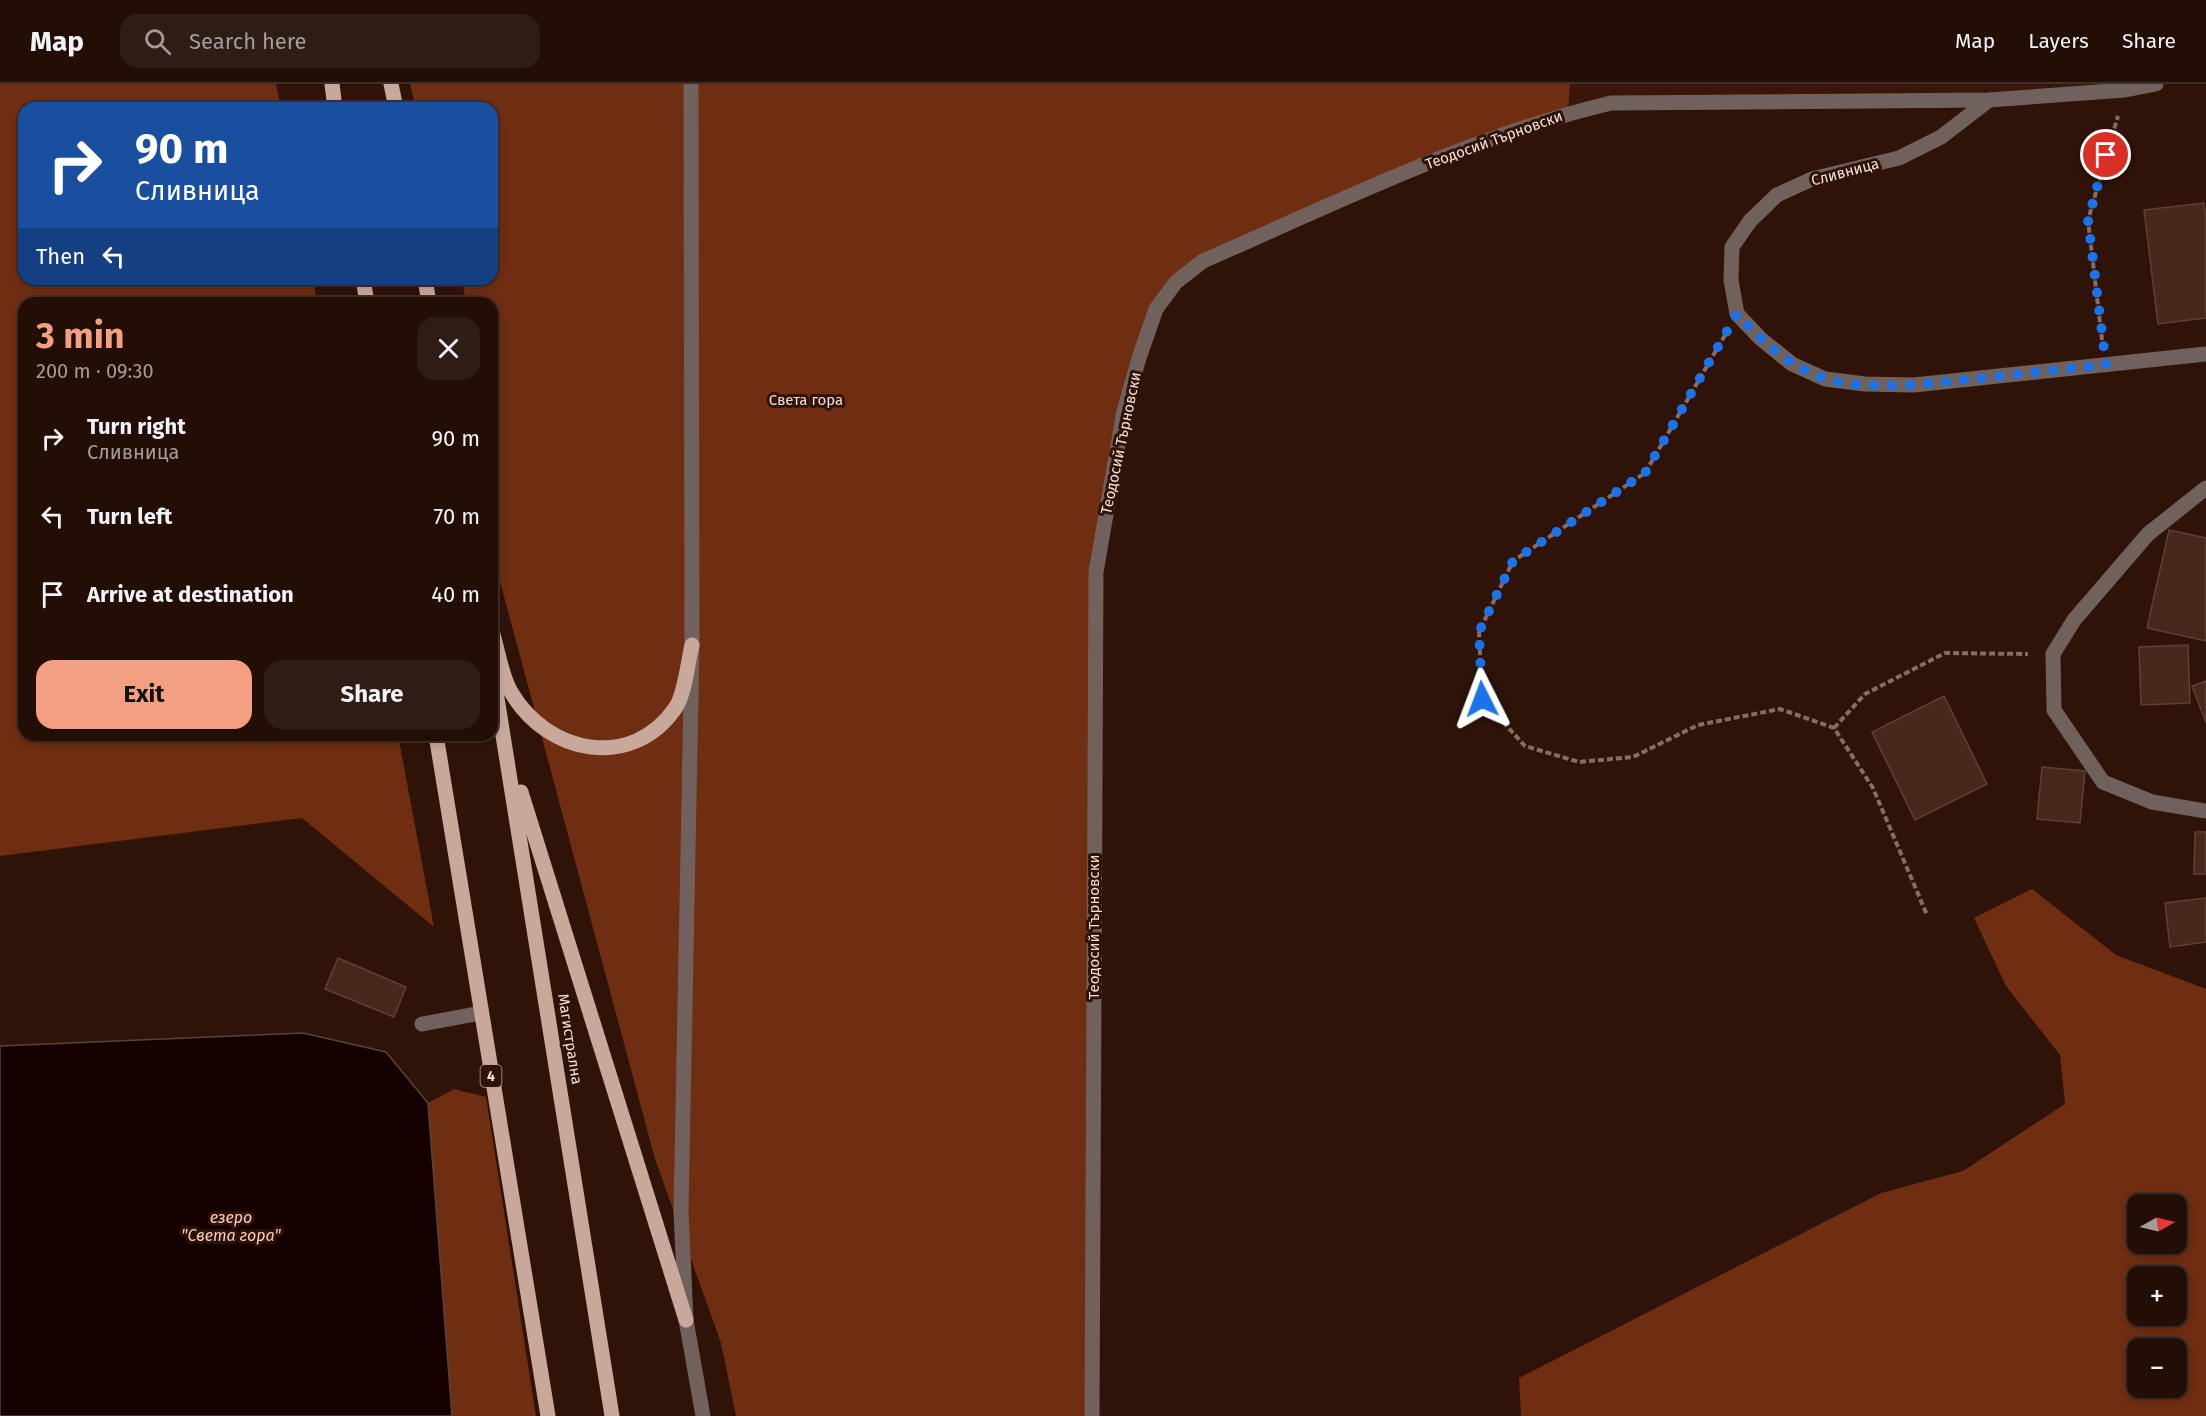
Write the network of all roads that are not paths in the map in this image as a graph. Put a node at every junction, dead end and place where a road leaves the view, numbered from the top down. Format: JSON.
{"nodes":[{"id":1,"x":332,"y":84,"type":"edge"},
{"id":2,"x":391,"y":84,"type":"edge"},
{"id":3,"x":692,"y":84,"type":"edge"},
{"id":4,"x":2156,"y":84,"type":"edge"},
{"id":5,"x":1989,"y":100,"type":"junction"},
{"id":6,"x":334,"y":102,"type":"edge"},
{"id":7,"x":395,"y":102,"type":"edge"},
{"id":8,"x":2206,"y":354,"type":"edge"},
{"id":9,"x":2206,"y":488,"type":"edge"},
{"id":10,"x":692,"y":645,"type":"junction"},
{"id":11,"x":498,"y":651,"type":"edge"},
{"id":12,"x":498,"y":701,"type":"edge"},
{"id":13,"x":437,"y":741,"type":"edge"},
{"id":14,"x":505,"y":741,"type":"junction"},
{"id":15,"x":2206,"y":812,"type":"edge"},
{"id":16,"x":481,"y":1013,"type":"junction"},
{"id":17,"x":422,"y":1024,"type":"dead end"},
{"id":18,"x":686,"y":1320,"type":"junction"},
{"id":19,"x":548,"y":1416,"type":"edge"},
{"id":20,"x":612,"y":1416,"type":"edge"},
{"id":21,"x":703,"y":1416,"type":"edge"},
{"id":22,"x":1092,"y":1416,"type":"edge"}],
"edges":[{"from":1,"to":6,"type":"main road"},
{"from":2,"to":7,"type":"main road"},
{"from":3,"to":10,"type":"street"},
{"from":4,"to":5,"type":"street","name":"Теодосий Търновски"},
{"from":5,"to":8,"type":"street","name":"Сливница"},
{"from":5,"to":22,"type":"street","name":"Теодосий Търновски"},
{"from":9,"to":15,"type":"street"},
{"from":10,"to":11,"type":"main road"},
{"from":10,"to":18,"type":"street"},
{"from":12,"to":14,"type":"main road","name":"Магистрална"},
{"from":13,"to":16,"type":"main road","number":"4"},
{"from":14,"to":18,"type":"main road"},
{"from":14,"to":20,"type":"main road","name":"Магистрална"},
{"from":16,"to":17,"type":"street"},
{"from":16,"to":19,"type":"main road","number":"4"},
{"from":18,"to":21,"type":"street"}]}
